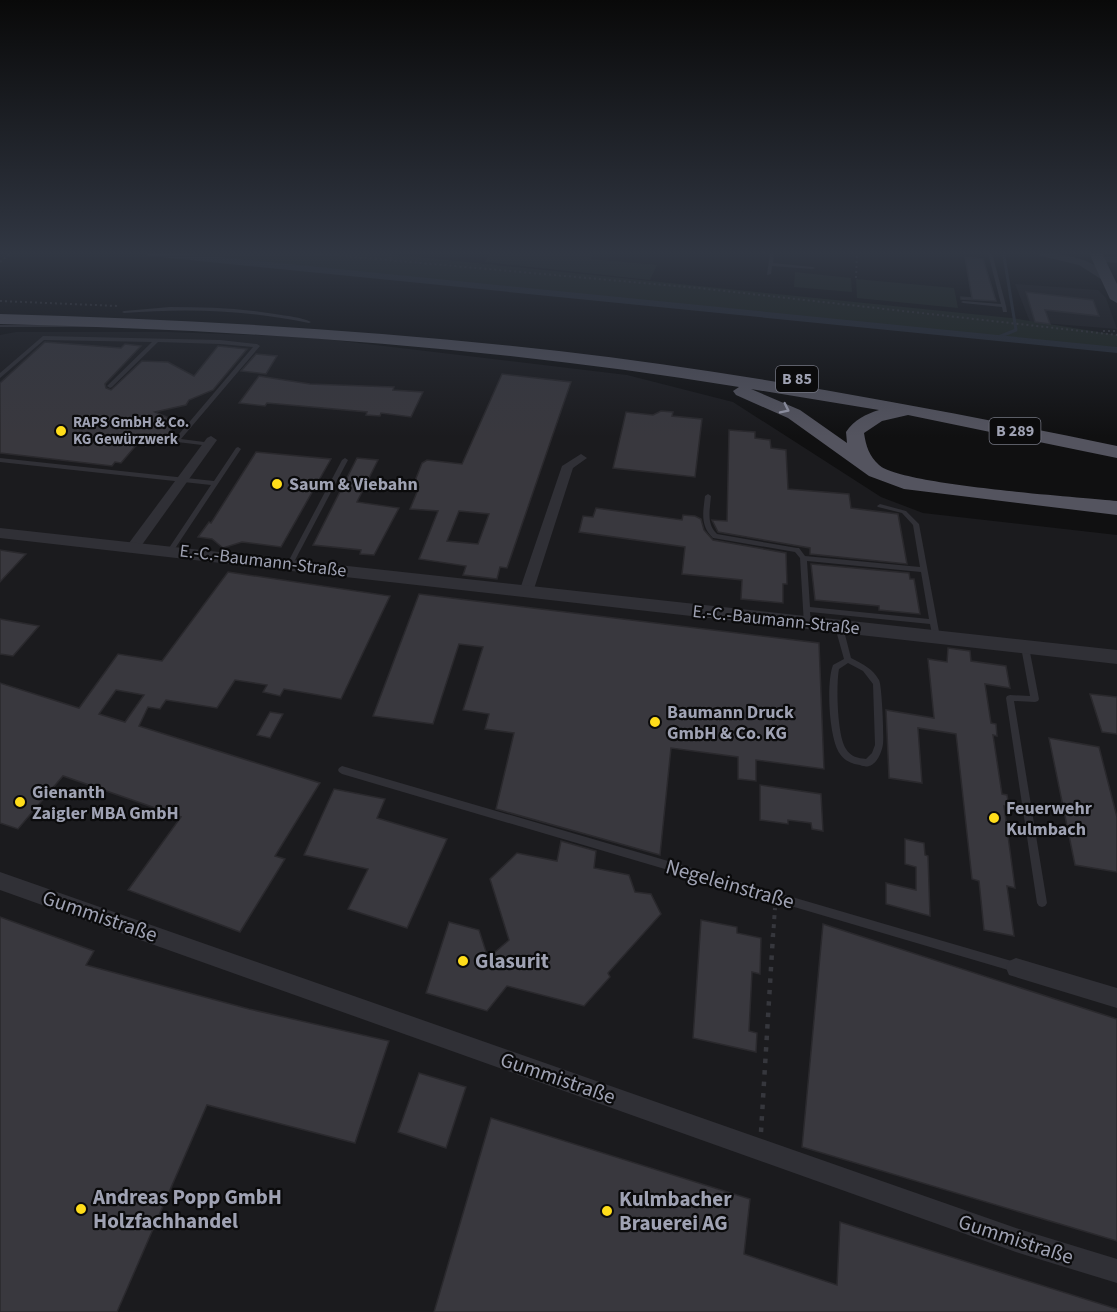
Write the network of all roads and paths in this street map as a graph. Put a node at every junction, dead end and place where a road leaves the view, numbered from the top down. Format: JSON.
{"nodes":[{"id":1,"x":197,"y":314,"type":"edge"},
{"id":2,"x":948,"y":314,"type":"edge"},
{"id":3,"x":0,"y":319,"type":"edge"},
{"id":4,"x":139,"y":322,"type":"junction"},
{"id":5,"x":0,"y":326,"type":"edge"},
{"id":6,"x":1095,"y":331,"type":"junction"},
{"id":7,"x":1117,"y":331,"type":"edge"},
{"id":8,"x":1117,"y":335,"type":"edge"},
{"id":9,"x":156,"y":341,"type":"junction"},
{"id":10,"x":692,"y":372,"type":"junction"},
{"id":11,"x":0,"y":376,"type":"edge"},
{"id":12,"x":110,"y":386,"type":"dead end"},
{"id":13,"x":913,"y":411,"type":"junction"},
{"id":14,"x":1117,"y":441,"type":"edge"},
{"id":15,"x":210,"y":442,"type":"joint"},
{"id":16,"x":238,"y":449,"type":"dead end"},
{"id":17,"x":1117,"y":452,"type":"edge"},
{"id":18,"x":581,"y":458,"type":"dead end"},
{"id":19,"x":0,"y":460,"type":"edge"},
{"id":20,"x":345,"y":460,"type":"dead end"},
{"id":21,"x":876,"y":472,"type":"junction"},
{"id":22,"x":184,"y":479,"type":"junction"},
{"id":23,"x":215,"y":483,"type":"junction"},
{"id":24,"x":708,"y":496,"type":"dead end"},
{"id":25,"x":880,"y":506,"type":"dead end"},
{"id":26,"x":1117,"y":508,"type":"edge"},
{"id":27,"x":0,"y":533,"type":"edge"},
{"id":28,"x":134,"y":546,"type":"junction"},
{"id":29,"x":171,"y":551,"type":"junction"},
{"id":30,"x":803,"y":558,"type":"junction"},
{"id":31,"x":290,"y":564,"type":"junction"},
{"id":32,"x":923,"y":570,"type":"junction"},
{"id":33,"x":526,"y":592,"type":"junction"},
{"id":34,"x":806,"y":616,"type":"junction"},
{"id":35,"x":839,"y":627,"type":"junction"},
{"id":36,"x":934,"y":630,"type":"junction"},
{"id":37,"x":1025,"y":647,"type":"junction"},
{"id":38,"x":1117,"y":657,"type":"edge"},
{"id":39,"x":848,"y":660,"type":"junction"},
{"id":40,"x":342,"y":770,"type":"dead end"},
{"id":41,"x":0,"y":881,"type":"edge"},
{"id":42,"x":776,"y":897,"type":"junction"},
{"id":43,"x":1042,"y":903,"type":"dead end"},
{"id":44,"x":1016,"y":968,"type":"joint"},
{"id":45,"x":1117,"y":998,"type":"edge"},
{"id":46,"x":759,"y":1149,"type":"junction"},
{"id":47,"x":1117,"y":1270,"type":"edge"}],
"edges":[{"from":1,"to":14,"type":"highway","number":"B 85"},
{"from":2,"to":6,"type":"path"},
{"from":3,"to":4,"type":"highway"},
{"from":4,"to":5,"type":"lane"},
{"from":4,"to":10,"type":"highway"},
{"from":6,"to":7,"type":"path"},
{"from":6,"to":8,"type":"path"},
{"from":9,"to":11,"type":"lane"},
{"from":9,"to":12,"type":"lane"},
{"from":9,"to":15,"type":"lane"},
{"from":10,"to":13,"type":"highway","number":"B 289"},
{"from":10,"to":21,"type":"highway","one_way":true},
{"from":13,"to":17,"type":"highway","number":"B 289"},
{"from":13,"to":21,"type":"highway"},
{"from":15,"to":22,"type":"street"},
{"from":16,"to":23,"type":"lane"},
{"from":18,"to":33,"type":"street"},
{"from":19,"to":22,"type":"lane"},
{"from":20,"to":31,"type":"lane"},
{"from":21,"to":26,"type":"highway"},
{"from":22,"to":23,"type":"lane"},
{"from":22,"to":28,"type":"street"},
{"from":23,"to":29,"type":"lane"},
{"from":24,"to":30,"type":"lane"},
{"from":25,"to":32,"type":"lane"},
{"from":27,"to":28,"type":"street","name":"E.-C.-Baumann-Straße"},
{"from":28,"to":29,"type":"street","name":"E.-C.-Baumann-Straße"},
{"from":29,"to":31,"type":"street","name":"E.-C.-Baumann-Straße"},
{"from":30,"to":32,"type":"lane"},
{"from":30,"to":34,"type":"lane"},
{"from":31,"to":33,"type":"street","name":"E.-C.-Baumann-Straße"},
{"from":32,"to":36,"type":"lane"},
{"from":33,"to":34,"type":"street","name":"E.-C.-Baumann-Straße"},
{"from":34,"to":35,"type":"street","name":"E.-C.-Baumann-Straße"},
{"from":34,"to":36,"type":"lane"},
{"from":35,"to":36,"type":"street","name":"E.-C.-Baumann-Straße"},
{"from":35,"to":39,"type":"lane"},
{"from":36,"to":37,"type":"street","name":"E.-C.-Baumann-Straße"},
{"from":37,"to":38,"type":"street","name":"E.-C.-Baumann-Straße"},
{"from":37,"to":43,"type":"lane"},
{"from":39,"to":39,"type":"lane"},
{"from":40,"to":42,"type":"lane","name":"Negeleinstraße"},
{"from":41,"to":46,"type":"street","name":"Gummistraße"},
{"from":42,"to":44,"type":"lane","name":"Negeleinstraße"},
{"from":42,"to":46,"type":"path"},
{"from":44,"to":45,"type":"street","name":"Negeleinstraße"},
{"from":46,"to":47,"type":"street","name":"Gummistraße"}]}
